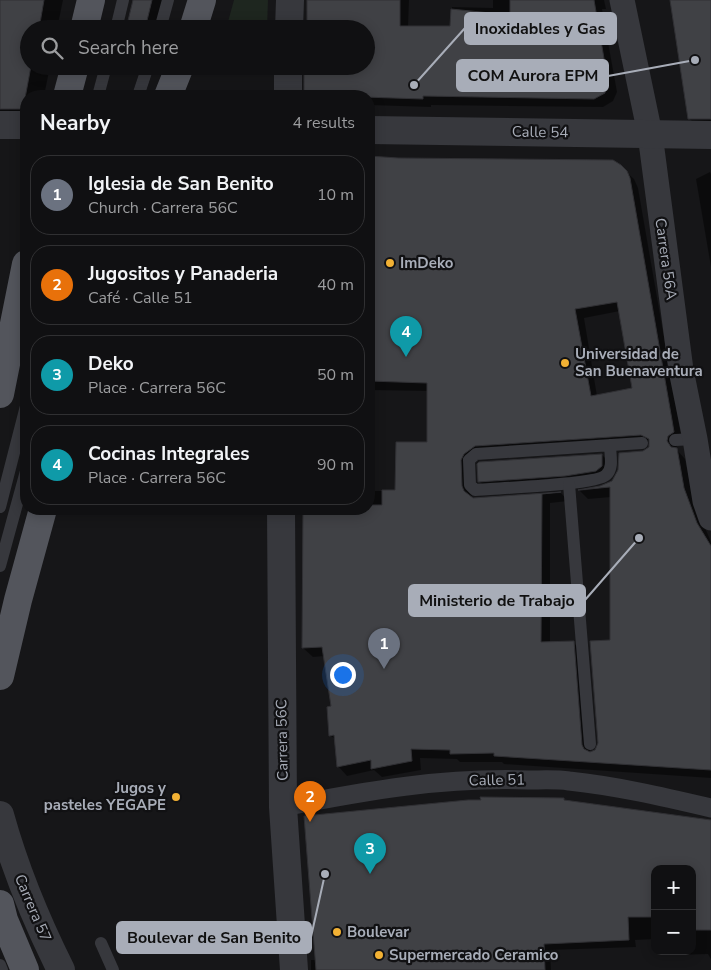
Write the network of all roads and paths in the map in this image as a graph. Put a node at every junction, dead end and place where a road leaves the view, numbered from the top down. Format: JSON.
{"nodes":[{"id":1,"x":91,"y":0,"type":"edge"},
{"id":2,"x":123,"y":0,"type":"edge"},
{"id":3,"x":168,"y":0,"type":"edge"},
{"id":4,"x":202,"y":0,"type":"edge"},
{"id":5,"x":290,"y":0,"type":"edge"},
{"id":6,"x":622,"y":0,"type":"edge"},
{"id":7,"x":86,"y":20,"type":"edge"},
{"id":8,"x":118,"y":20,"type":"edge"},
{"id":9,"x":162,"y":20,"type":"edge"},
{"id":10,"x":196,"y":20,"type":"edge"},
{"id":11,"x":289,"y":20,"type":"edge"},
{"id":12,"x":73,"y":75,"type":"edge"},
{"id":13,"x":104,"y":75,"type":"edge"},
{"id":14,"x":145,"y":75,"type":"edge"},
{"id":15,"x":176,"y":75,"type":"edge"},
{"id":16,"x":288,"y":75,"type":"edge"},
{"id":17,"x":69,"y":90,"type":"edge"},
{"id":18,"x":100,"y":90,"type":"edge"},
{"id":19,"x":140,"y":90,"type":"edge"},
{"id":20,"x":170,"y":90,"type":"edge"},
{"id":21,"x":288,"y":90,"type":"edge"},
{"id":22,"x":0,"y":125,"type":"edge"},
{"id":23,"x":20,"y":126,"type":"edge"},
{"id":24,"x":375,"y":130,"type":"edge"},
{"id":25,"x":650,"y":134,"type":"junction"},
{"id":26,"x":711,"y":135,"type":"edge"},
{"id":27,"x":20,"y":294,"type":"edge"},
{"id":28,"x":0,"y":394,"type":"edge"},
{"id":29,"x":20,"y":429,"type":"edge"},
{"id":30,"x":642,"y":443,"type":"dead end"},
{"id":31,"x":610,"y":445,"type":"junction"},
{"id":32,"x":569,"y":484,"type":"junction"},
{"id":33,"x":20,"y":493,"type":"edge"},
{"id":34,"x":0,"y":507,"type":"edge"},
{"id":35,"x":41,"y":515,"type":"edge"},
{"id":36,"x":281,"y":515,"type":"edge"},
{"id":37,"x":711,"y":518,"type":"edge"},
{"id":38,"x":0,"y":566,"type":"edge"},
{"id":39,"x":0,"y":676,"type":"edge"},
{"id":40,"x":590,"y":744,"type":"dead end"},
{"id":41,"x":283,"y":807,"type":"junction"},
{"id":42,"x":711,"y":808,"type":"edge"},
{"id":43,"x":0,"y":815,"type":"edge"},
{"id":44,"x":0,"y":904,"type":"edge"},
{"id":45,"x":101,"y":943,"type":"dead end"},
{"id":46,"x":0,"y":965,"type":"edge"},
{"id":47,"x":2,"y":970,"type":"edge"},
{"id":48,"x":25,"y":970,"type":"edge"},
{"id":49,"x":61,"y":970,"type":"edge"},
{"id":50,"x":113,"y":970,"type":"edge"},
{"id":51,"x":294,"y":970,"type":"edge"}],
"edges":[{"from":1,"to":7,"type":"main road"},
{"from":2,"to":8,"type":"lane"},
{"from":3,"to":9,"type":"lane"},
{"from":4,"to":10,"type":"main road"},
{"from":5,"to":11,"type":"street"},
{"from":6,"to":25,"type":"street","name":"Carrera 56A"},
{"from":12,"to":17,"type":"main road"},
{"from":13,"to":18,"type":"lane"},
{"from":14,"to":19,"type":"lane"},
{"from":15,"to":20,"type":"main road"},
{"from":16,"to":21,"type":"street"},
{"from":22,"to":23,"type":"street"},
{"from":24,"to":25,"type":"street","name":"Calle 54"},
{"from":25,"to":26,"type":"street","name":"Calle 54"},
{"from":25,"to":37,"type":"street","name":"Carrera 56A"},
{"from":27,"to":28,"type":"main road"},
{"from":29,"to":34,"type":"lane"},
{"from":30,"to":31,"type":"lane"},
{"from":31,"to":32,"type":"lane"},
{"from":31,"to":32,"type":"lane"},
{"from":32,"to":40,"type":"lane"},
{"from":33,"to":38,"type":"lane"},
{"from":35,"to":39,"type":"main road"},
{"from":36,"to":41,"type":"street","name":"Carrera 56C"},
{"from":41,"to":42,"type":"street","name":"Calle 51"},
{"from":41,"to":51,"type":"street","name":"Carrera 56C"},
{"from":43,"to":49,"type":"street","name":"Carrera 57"},
{"from":44,"to":48,"type":"main road"},
{"from":45,"to":50,"type":"lane"},
{"from":46,"to":47,"type":"lane"}]}
